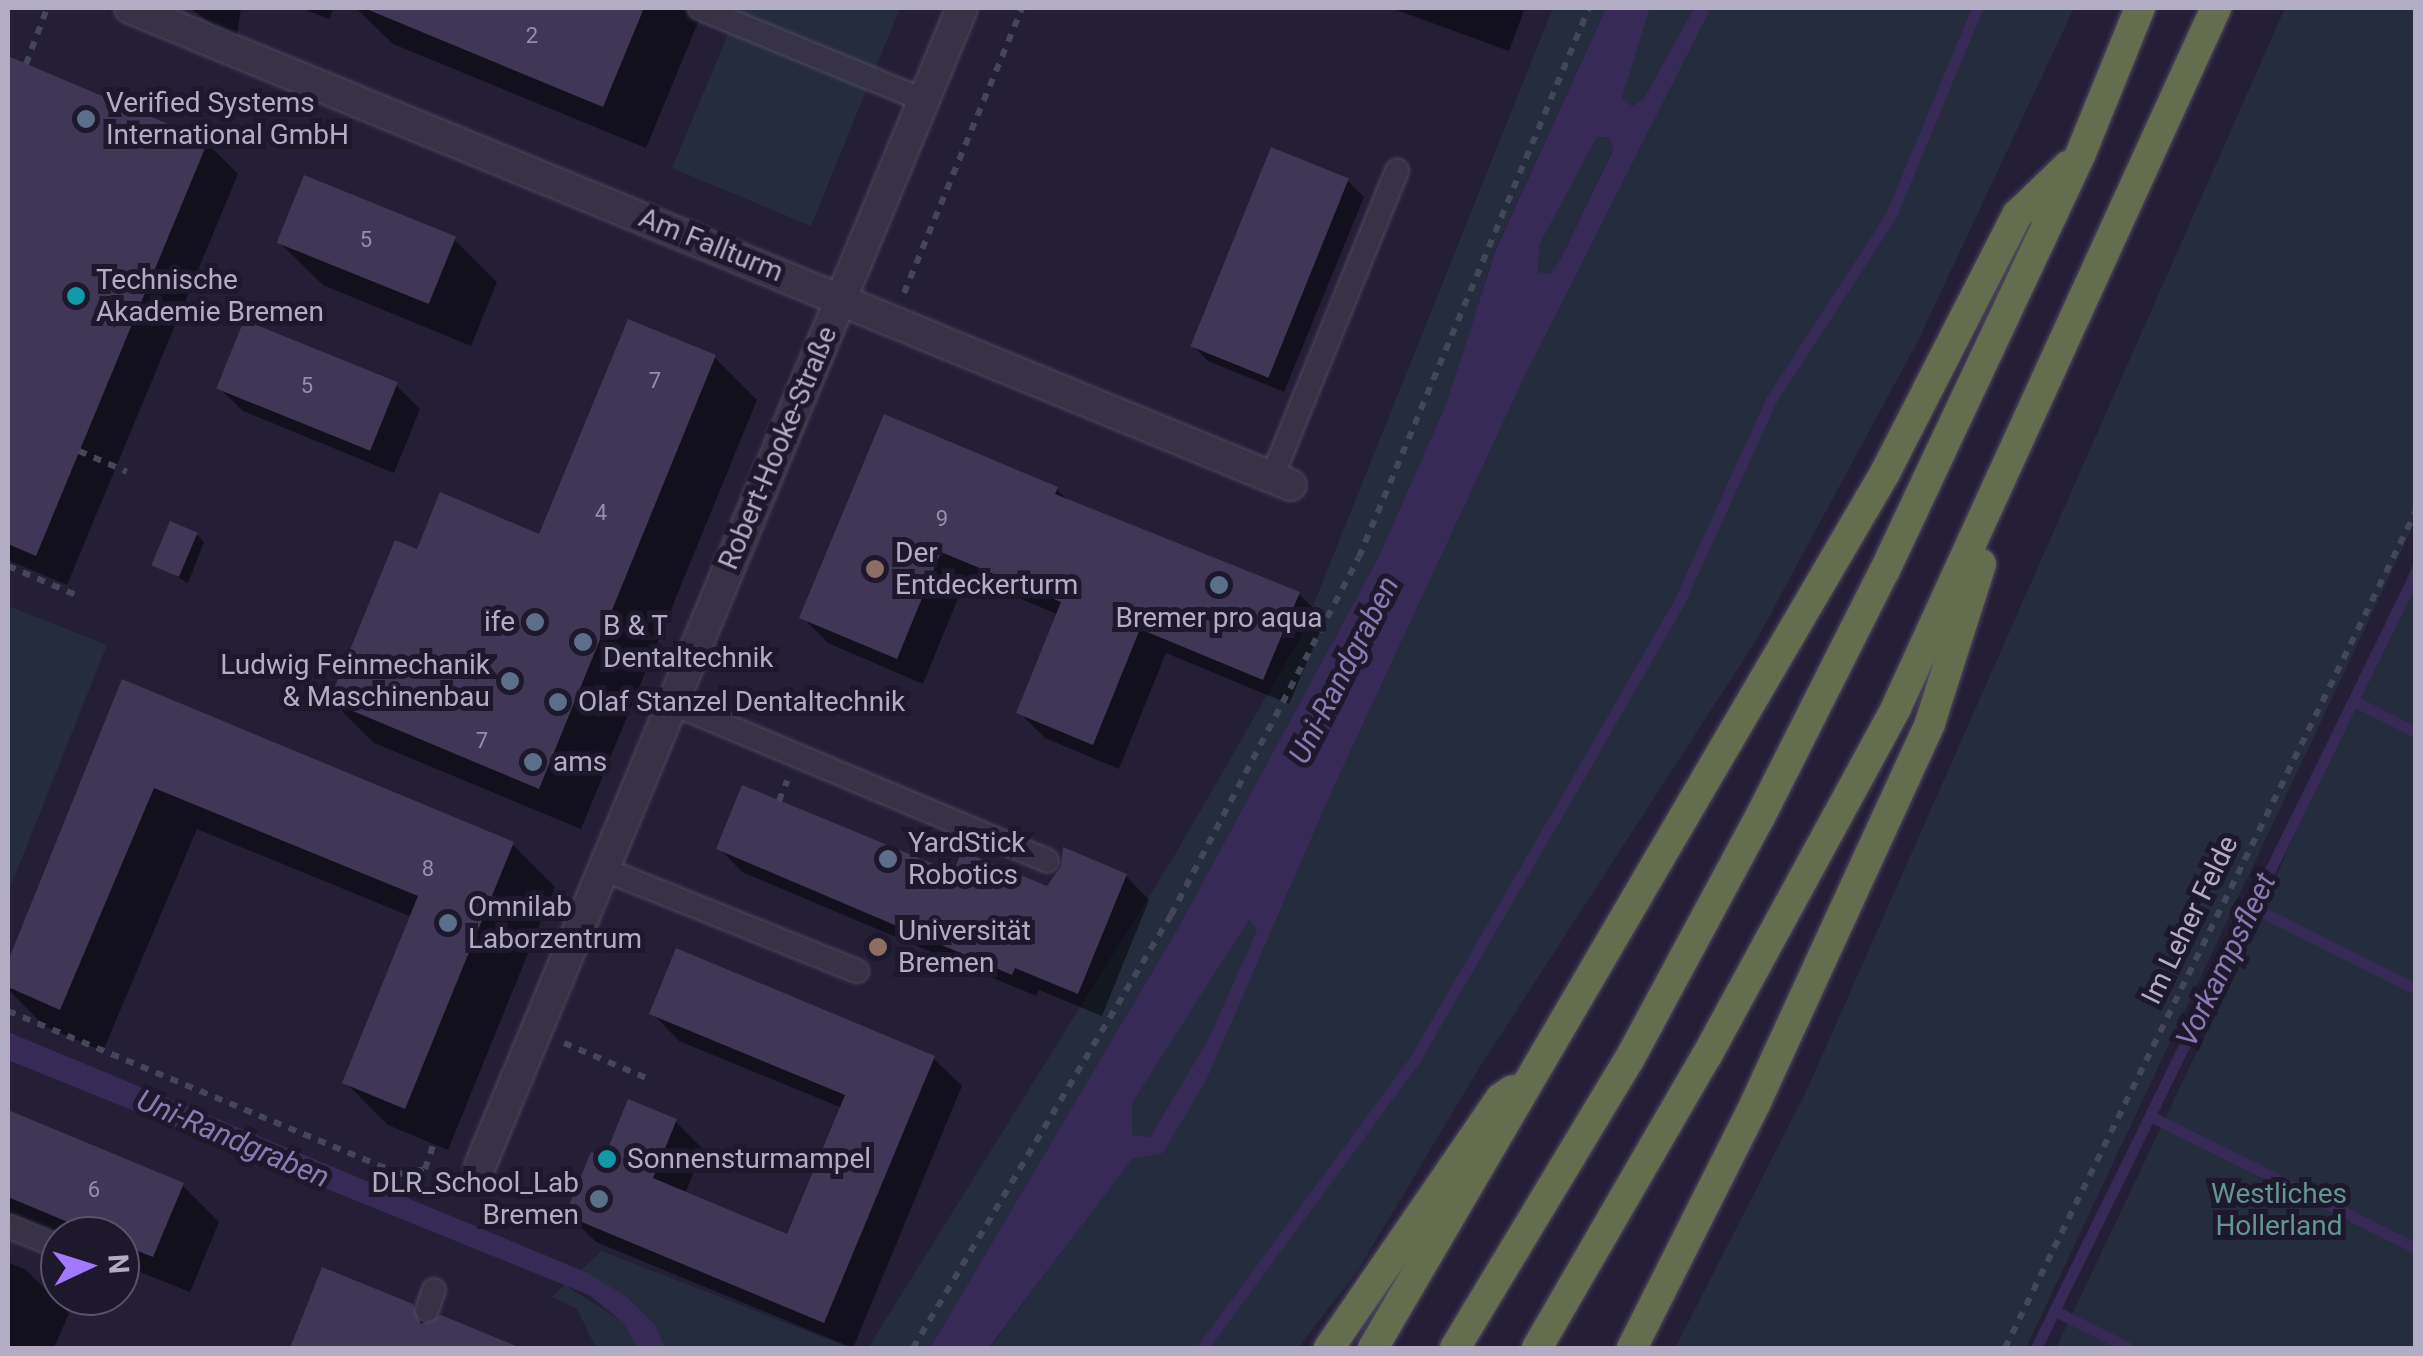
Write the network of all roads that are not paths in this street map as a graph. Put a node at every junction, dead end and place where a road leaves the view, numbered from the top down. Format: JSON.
{"nodes":[{"id":1,"x":130,"y":8,"type":"edge"},
{"id":2,"x":700,"y":8,"type":"edge"},
{"id":3,"x":962,"y":8,"type":"edge"},
{"id":4,"x":2140,"y":8,"type":"edge"},
{"id":5,"x":2216,"y":8,"type":"edge"},
{"id":6,"x":923,"y":100,"type":"junction"},
{"id":7,"x":2081,"y":153,"type":"junction"},
{"id":8,"x":1396,"y":172,"type":"dead end"},
{"id":9,"x":840,"y":298,"type":"junction"},
{"id":10,"x":2020,"y":442,"type":"junction"},
{"id":11,"x":1282,"y":481,"type":"joint"},
{"id":12,"x":672,"y":703,"type":"junction"},
{"id":13,"x":1048,"y":862,"type":"dead end"},
{"id":14,"x":603,"y":869,"type":"junction"},
{"id":15,"x":857,"y":971,"type":"dead end"},
{"id":16,"x":1537,"y":1076,"type":"junction"},
{"id":17,"x":480,"y":1166,"type":"dead end"},
{"id":18,"x":8,"y":1226,"type":"edge"},
{"id":19,"x":40,"y":1240,"type":"edge"},
{"id":20,"x":1329,"y":1348,"type":"edge"},
{"id":21,"x":1374,"y":1348,"type":"edge"},
{"id":22,"x":1455,"y":1348,"type":"edge"},
{"id":23,"x":1537,"y":1348,"type":"edge"},
{"id":24,"x":1632,"y":1348,"type":"edge"}],
"edges":[{"from":1,"to":9,"type":"street","name":"Am Fallturm"},
{"from":2,"to":6,"type":"lane"},
{"from":3,"to":6,"type":"street","name":"Robert-Hooke-Straße"},
{"from":4,"to":7,"type":"highway"},
{"from":5,"to":10,"type":"highway"},
{"from":6,"to":9,"type":"street","name":"Robert-Hooke-Straße"},
{"from":7,"to":16,"type":"highway"},
{"from":7,"to":22,"type":"highway"},
{"from":8,"to":11,"type":"lane"},
{"from":9,"to":11,"type":"street","name":"Am Fallturm"},
{"from":9,"to":12,"type":"street","name":"Robert-Hooke-Straße"},
{"from":10,"to":23,"type":"highway"},
{"from":10,"to":24,"type":"highway"},
{"from":12,"to":13,"type":"lane"},
{"from":12,"to":14,"type":"street","name":"Robert-Hooke-Straße"},
{"from":14,"to":15,"type":"lane"},
{"from":14,"to":17,"type":"street","name":"Robert-Hooke-Straße"},
{"from":16,"to":20,"type":"highway"},
{"from":16,"to":21,"type":"highway"},
{"from":18,"to":19,"type":"lane"}]}
